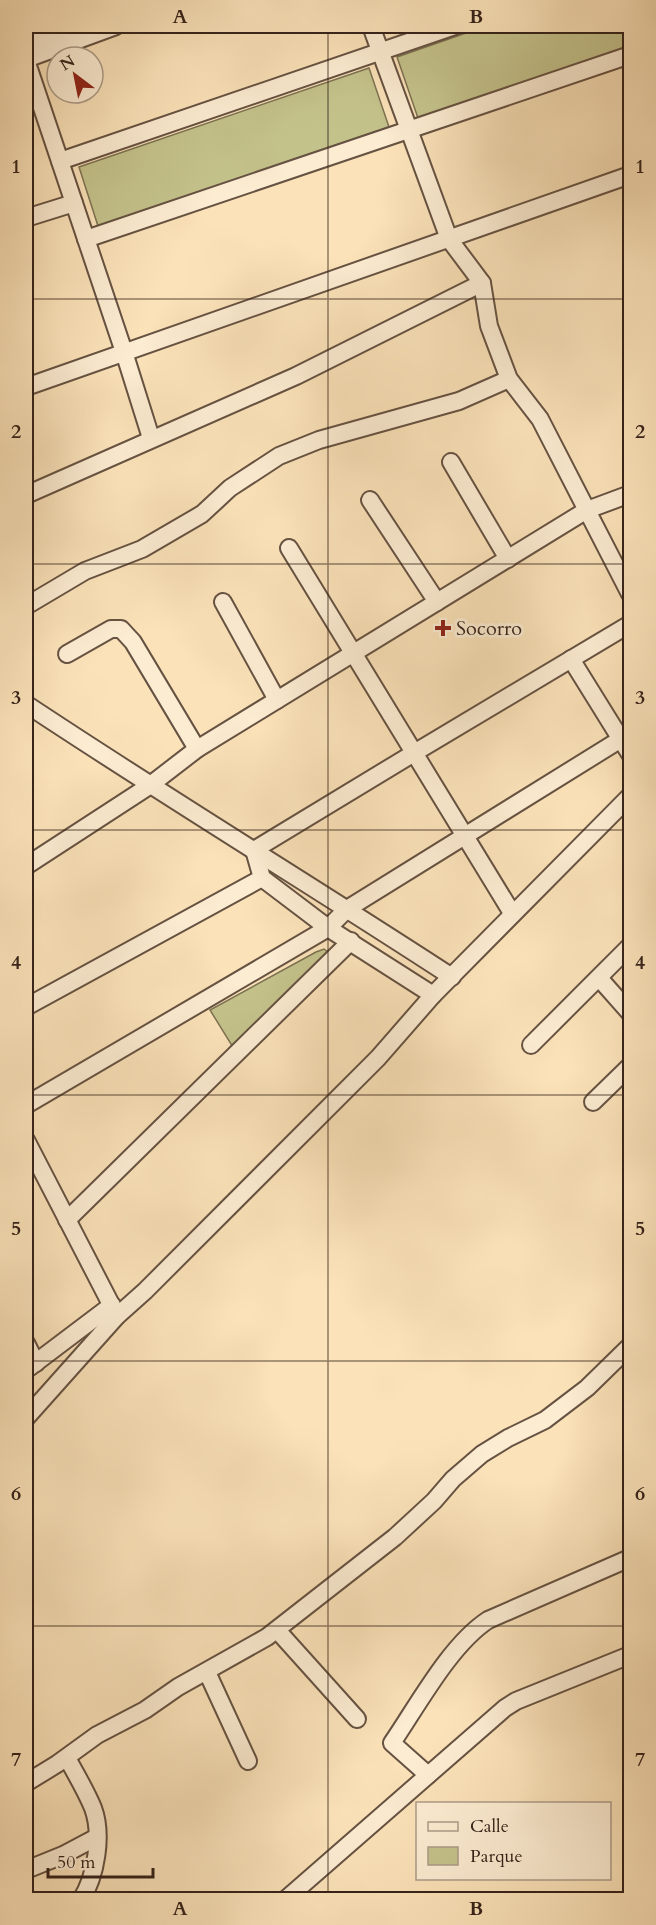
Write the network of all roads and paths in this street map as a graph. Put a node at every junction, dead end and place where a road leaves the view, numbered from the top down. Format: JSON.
{"nodes":[{"id":1,"x":77,"y":26,"type":"edge"},
{"id":2,"x":116,"y":26,"type":"edge"},
{"id":3,"x":371,"y":26,"type":"edge"},
{"id":4,"x":455,"y":26,"type":"edge"},
{"id":5,"x":26,"y":45,"type":"edge"},
{"id":6,"x":381,"y":51,"type":"junction"},
{"id":7,"x":630,"y":55,"type":"edge"},
{"id":8,"x":26,"y":59,"type":"edge"},
{"id":9,"x":409,"y":130,"type":"junction"},
{"id":10,"x":60,"y":161,"type":"junction"},
{"id":11,"x":630,"y":176,"type":"edge"},
{"id":12,"x":74,"y":203,"type":"junction"},
{"id":13,"x":26,"y":218,"type":"edge"},
{"id":14,"x":86,"y":239,"type":"junction"},
{"id":15,"x":449,"y":239,"type":"junction"},
{"id":16,"x":482,"y":283,"type":"junction"},
{"id":17,"x":124,"y":352,"type":"junction"},
{"id":18,"x":509,"y":379,"type":"junction"},
{"id":19,"x":26,"y":387,"type":"edge"},
{"id":20,"x":151,"y":438,"type":"junction"},
{"id":21,"x":451,"y":462,"type":"dead end"},
{"id":22,"x":630,"y":494,"type":"edge"},
{"id":23,"x":26,"y":495,"type":"edge"},
{"id":24,"x":370,"y":500,"type":"dead end"},
{"id":25,"x":587,"y":510,"type":"junction"},
{"id":26,"x":289,"y":548,"type":"dead end"},
{"id":27,"x":508,"y":559,"type":"junction"},
{"id":28,"x":630,"y":594,"type":"edge"},
{"id":29,"x":223,"y":602,"type":"dead end"},
{"id":30,"x":437,"y":602,"type":"junction"},
{"id":31,"x":26,"y":606,"type":"edge"},
{"id":32,"x":630,"y":624,"type":"edge"},
{"id":33,"x":354,"y":653,"type":"junction"},
{"id":34,"x":67,"y":654,"type":"dead end"},
{"id":35,"x":571,"y":659,"type":"junction"},
{"id":36,"x":277,"y":700,"type":"junction"},
{"id":37,"x":26,"y":704,"type":"edge"},
{"id":38,"x":621,"y":739,"type":"junction"},
{"id":39,"x":197,"y":749,"type":"junction"},
{"id":40,"x":414,"y":753,"type":"junction"},
{"id":41,"x":630,"y":754,"type":"edge"},
{"id":42,"x":150,"y":786,"type":"junction"},
{"id":43,"x":630,"y":796,"type":"edge"},
{"id":44,"x":464,"y":836,"type":"junction"},
{"id":45,"x":254,"y":850,"type":"junction"},
{"id":46,"x":26,"y":866,"type":"edge"},
{"id":47,"x":262,"y":878,"type":"junction"},
{"id":48,"x":347,"y":909,"type":"junction"},
{"id":49,"x":512,"y":913,"type":"junction"},
{"id":50,"x":328,"y":928,"type":"junction"},
{"id":51,"x":351,"y":941,"type":"junction"},
{"id":52,"x":630,"y":946,"type":"edge"},
{"id":53,"x":452,"y":977,"type":"junction"},
{"id":54,"x":599,"y":978,"type":"junction"},
{"id":55,"x":433,"y":995,"type":"junction"},
{"id":56,"x":26,"y":1007,"type":"edge"},
{"id":57,"x":630,"y":1012,"type":"edge"},
{"id":58,"x":531,"y":1045,"type":"dead end"},
{"id":59,"x":630,"y":1066,"type":"edge"},
{"id":60,"x":592,"y":1102,"type":"dead end"},
{"id":61,"x":26,"y":1105,"type":"edge"},
{"id":62,"x":26,"y":1140,"type":"edge"},
{"id":63,"x":67,"y":1220,"type":"junction"},
{"id":64,"x":115,"y":1310,"type":"junction"},
{"id":65,"x":26,"y":1343,"type":"edge"},
{"id":66,"x":630,"y":1346,"type":"edge"},
{"id":67,"x":31,"y":1366,"type":"edge"},
{"id":68,"x":26,"y":1418,"type":"edge"},
{"id":69,"x":630,"y":1558,"type":"edge"},
{"id":70,"x":277,"y":1630,"type":"junction"},
{"id":71,"x":630,"y":1655,"type":"edge"},
{"id":72,"x":207,"y":1672,"type":"junction"},
{"id":73,"x":357,"y":1719,"type":"dead end"},
{"id":74,"x":67,"y":1758,"type":"junction"},
{"id":75,"x":248,"y":1761,"type":"dead end"},
{"id":76,"x":428,"y":1775,"type":"junction"},
{"id":77,"x":26,"y":1783,"type":"edge"},
{"id":78,"x":97,"y":1837,"type":"junction"},
{"id":79,"x":26,"y":1870,"type":"edge"},
{"id":80,"x":81,"y":1899,"type":"edge"},
{"id":81,"x":285,"y":1899,"type":"edge"}],
"edges":[{"from":1,"to":5,"type":"street"},
{"from":2,"to":8,"type":"street"},
{"from":3,"to":6,"type":"street"},
{"from":4,"to":6,"type":"street"},
{"from":6,"to":9,"type":"street"},
{"from":6,"to":10,"type":"street"},
{"from":7,"to":9,"type":"street"},
{"from":8,"to":10,"type":"street"},
{"from":9,"to":14,"type":"street"},
{"from":9,"to":15,"type":"street"},
{"from":10,"to":12,"type":"street"},
{"from":11,"to":15,"type":"street"},
{"from":12,"to":13,"type":"street"},
{"from":12,"to":14,"type":"street"},
{"from":14,"to":17,"type":"street"},
{"from":15,"to":16,"type":"street"},
{"from":15,"to":17,"type":"street"},
{"from":16,"to":18,"type":"street"},
{"from":16,"to":20,"type":"street"},
{"from":17,"to":19,"type":"street"},
{"from":17,"to":20,"type":"street"},
{"from":18,"to":25,"type":"street"},
{"from":18,"to":31,"type":"street"},
{"from":20,"to":23,"type":"street"},
{"from":21,"to":27,"type":"street"},
{"from":22,"to":25,"type":"street"},
{"from":24,"to":30,"type":"street"},
{"from":25,"to":27,"type":"street"},
{"from":25,"to":28,"type":"street"},
{"from":26,"to":33,"type":"street"},
{"from":27,"to":30,"type":"street"},
{"from":29,"to":36,"type":"street"},
{"from":30,"to":33,"type":"street"},
{"from":32,"to":35,"type":"street"},
{"from":33,"to":36,"type":"street"},
{"from":33,"to":40,"type":"street"},
{"from":34,"to":39,"type":"street"},
{"from":35,"to":38,"type":"street"},
{"from":35,"to":40,"type":"street"},
{"from":36,"to":39,"type":"street"},
{"from":37,"to":42,"type":"street"},
{"from":38,"to":41,"type":"street"},
{"from":38,"to":44,"type":"street"},
{"from":39,"to":42,"type":"street"},
{"from":40,"to":44,"type":"street"},
{"from":40,"to":45,"type":"street"},
{"from":42,"to":45,"type":"street"},
{"from":42,"to":46,"type":"street"},
{"from":43,"to":49,"type":"street"},
{"from":44,"to":48,"type":"street"},
{"from":44,"to":49,"type":"street"},
{"from":45,"to":47,"type":"street"},
{"from":45,"to":48,"type":"street"},
{"from":47,"to":50,"type":"street"},
{"from":47,"to":56,"type":"street"},
{"from":48,"to":50,"type":"street"},
{"from":48,"to":53,"type":"street"},
{"from":49,"to":53,"type":"street"},
{"from":50,"to":51,"type":"street"},
{"from":50,"to":61,"type":"street"},
{"from":51,"to":55,"type":"street"},
{"from":51,"to":63,"type":"street"},
{"from":52,"to":54,"type":"street"},
{"from":53,"to":55,"type":"street"},
{"from":54,"to":57,"type":"street"},
{"from":54,"to":58,"type":"street"},
{"from":55,"to":64,"type":"street"},
{"from":59,"to":60,"type":"street"},
{"from":62,"to":63,"type":"street"},
{"from":63,"to":64,"type":"street"},
{"from":64,"to":67,"type":"street"},
{"from":64,"to":68,"type":"street"},
{"from":65,"to":67,"type":"street"},
{"from":66,"to":70,"type":"street"},
{"from":69,"to":76,"type":"street"},
{"from":70,"to":72,"type":"street"},
{"from":70,"to":73,"type":"street"},
{"from":71,"to":76,"type":"street"},
{"from":72,"to":74,"type":"street"},
{"from":72,"to":75,"type":"street"},
{"from":74,"to":77,"type":"street"},
{"from":74,"to":78,"type":"street"},
{"from":76,"to":81,"type":"street"},
{"from":78,"to":79,"type":"street"},
{"from":78,"to":80,"type":"street"}]}
